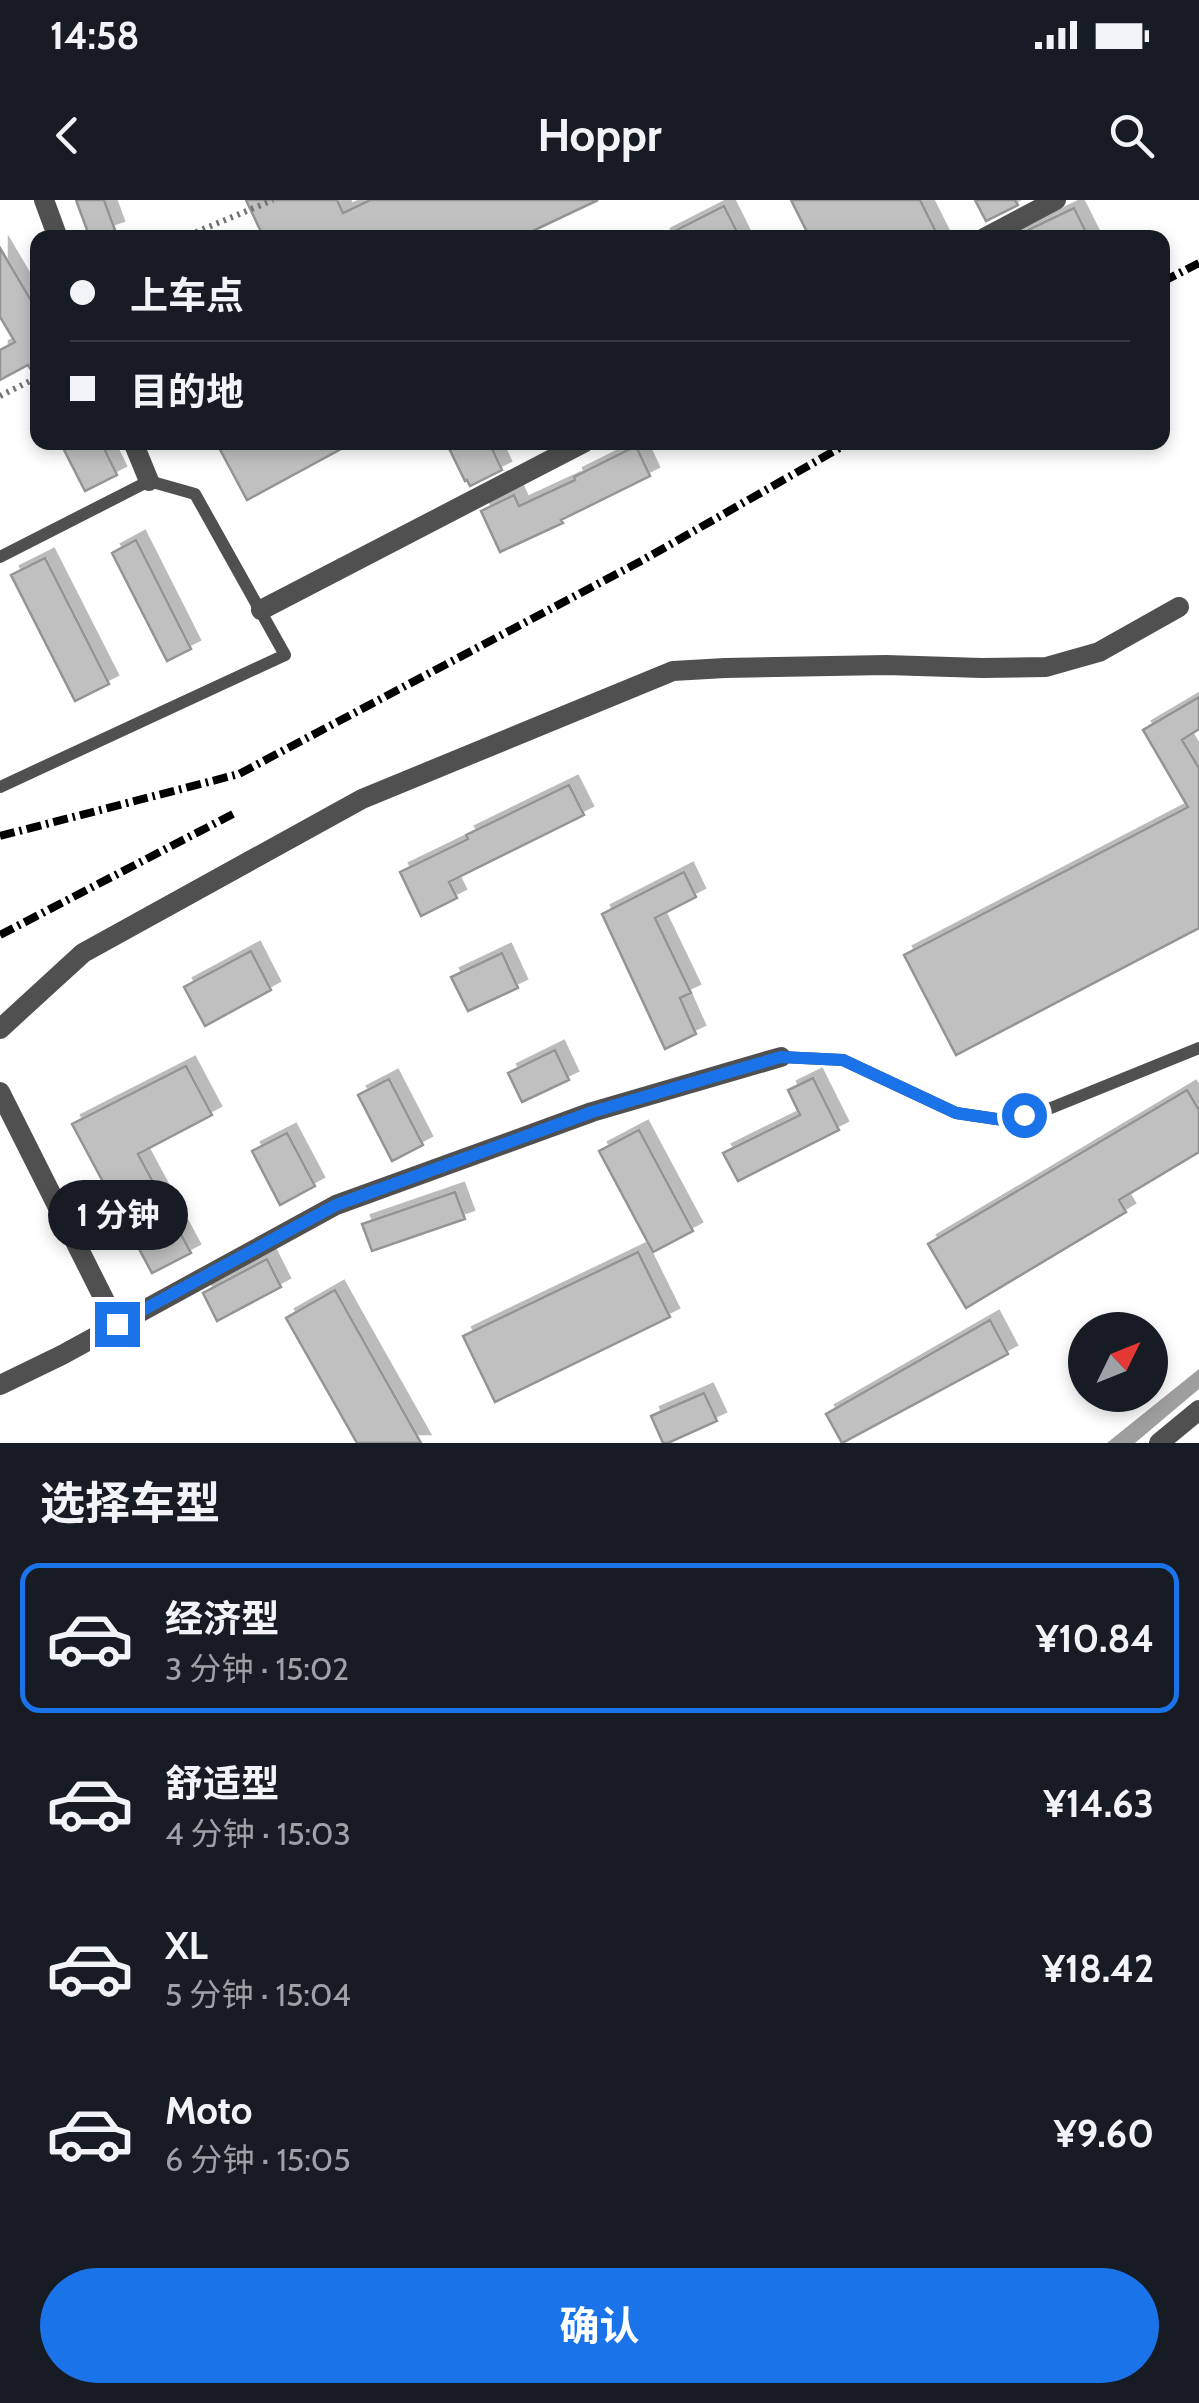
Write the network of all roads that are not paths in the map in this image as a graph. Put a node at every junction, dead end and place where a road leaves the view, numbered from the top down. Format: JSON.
{"nodes":[{"id":1,"x":44,"y":200,"type":"edge"},
{"id":2,"x":1056,"y":200,"type":"edge"},
{"id":3,"x":55,"y":230,"type":"edge"},
{"id":4,"x":999,"y":230,"type":"edge"},
{"id":5,"x":137,"y":450,"type":"edge"},
{"id":6,"x":570,"y":450,"type":"edge"},
{"id":7,"x":149,"y":482,"type":"junction"},
{"id":8,"x":0,"y":557,"type":"edge"},
{"id":9,"x":1179,"y":608,"type":"dead end"},
{"id":10,"x":261,"y":610,"type":"junction"},
{"id":11,"x":0,"y":787,"type":"edge"},
{"id":12,"x":0,"y":1029,"type":"edge"},
{"id":13,"x":1199,"y":1048,"type":"edge"},
{"id":14,"x":781,"y":1057,"type":"joint"},
{"id":15,"x":0,"y":1092,"type":"edge"},
{"id":16,"x":117,"y":1324,"type":"junction"},
{"id":17,"x":0,"y":1385,"type":"edge"},
{"id":18,"x":1199,"y":1410,"type":"edge"},
{"id":19,"x":1159,"y":1443,"type":"edge"}],
"edges":[{"from":1,"to":3,"type":"street"},
{"from":2,"to":4,"type":"street"},
{"from":5,"to":7,"type":"street"},
{"from":6,"to":10,"type":"street"},
{"from":7,"to":8,"type":"lane"},
{"from":7,"to":10,"type":"lane"},
{"from":9,"to":12,"type":"street"},
{"from":10,"to":11,"type":"lane"},
{"from":13,"to":14,"type":"lane"},
{"from":14,"to":16,"type":"street"},
{"from":15,"to":16,"type":"street"},
{"from":16,"to":17,"type":"street"},
{"from":18,"to":19,"type":"street"}]}
